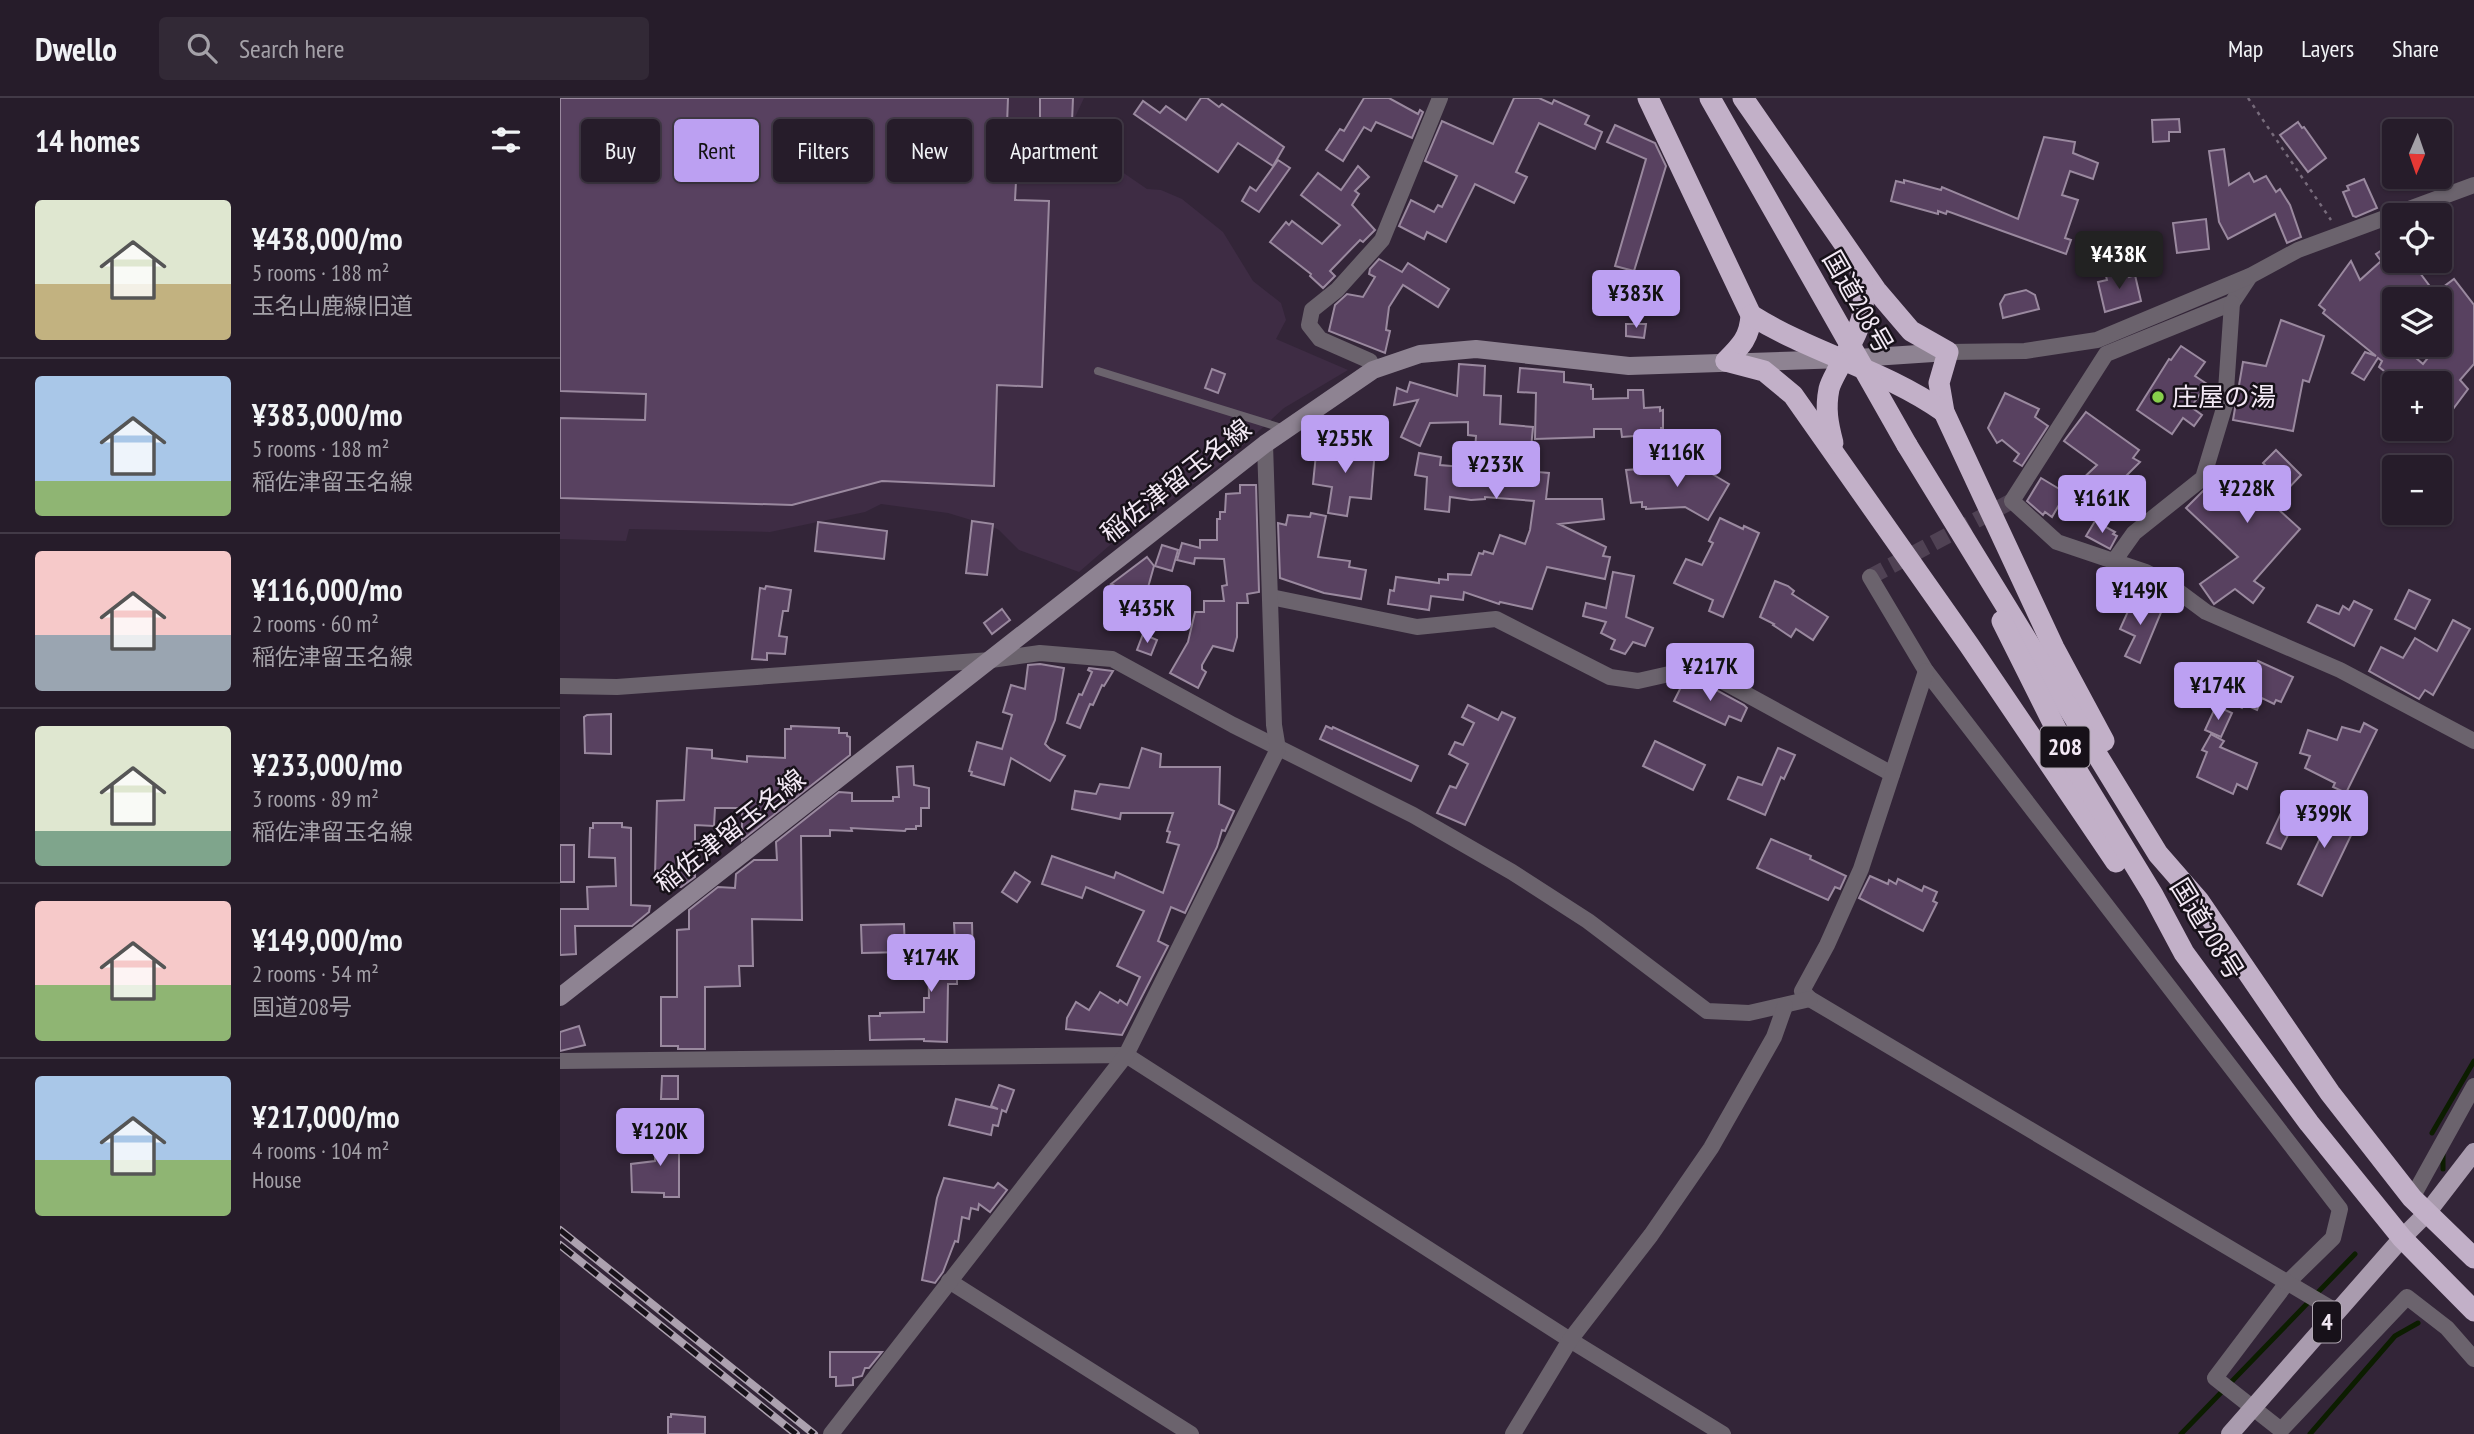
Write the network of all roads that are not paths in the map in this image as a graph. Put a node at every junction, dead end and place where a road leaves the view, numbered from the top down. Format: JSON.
{"nodes":[{"id":1,"x":1440,"y":98,"type":"edge"},
{"id":2,"x":1648,"y":98,"type":"edge"},
{"id":3,"x":1710,"y":98,"type":"edge"},
{"id":4,"x":1743,"y":98,"type":"edge"},
{"id":5,"x":2474,"y":185,"type":"edge"},
{"id":6,"x":1859,"y":266,"type":"junction"},
{"id":7,"x":2250,"y":276,"type":"junction"},
{"id":8,"x":2232,"y":303,"type":"junction"},
{"id":9,"x":1751,"y":315,"type":"junction"},
{"id":10,"x":1948,"y":352,"type":"junction"},
{"id":11,"x":1843,"y":359,"type":"junction"},
{"id":12,"x":1726,"y":361,"type":"junction"},
{"id":13,"x":1373,"y":370,"type":"junction"},
{"id":14,"x":1098,"y":371,"type":"dead end"},
{"id":15,"x":1944,"y":412,"type":"junction"},
{"id":16,"x":1285,"y":429,"type":"junction"},
{"id":17,"x":1265,"y":444,"type":"junction"},
{"id":18,"x":1837,"y":458,"type":"junction"},
{"id":19,"x":1960,"y":533,"type":"junction"},
{"id":20,"x":2114,"y":561,"type":"junction"},
{"id":21,"x":1870,"y":577,"type":"dead end"},
{"id":22,"x":1271,"y":597,"type":"junction"},
{"id":23,"x":991,"y":660,"type":"junction"},
{"id":24,"x":1926,"y":671,"type":"junction"},
{"id":25,"x":560,"y":687,"type":"edge"},
{"id":26,"x":2474,"y":741,"type":"edge"},
{"id":27,"x":1278,"y":748,"type":"junction"},
{"id":28,"x":1892,"y":774,"type":"junction"},
{"id":29,"x":2199,"y":901,"type":"junction"},
{"id":30,"x":2184,"y":953,"type":"junction"},
{"id":31,"x":560,"y":998,"type":"edge"},
{"id":32,"x":1810,"y":999,"type":"junction"},
{"id":33,"x":1785,"y":1006,"type":"junction"},
{"id":34,"x":1126,"y":1055,"type":"junction"},
{"id":35,"x":560,"y":1061,"type":"edge"},
{"id":36,"x":2474,"y":1086,"type":"edge"},
{"id":37,"x":2474,"y":1153,"type":"edge"},
{"id":38,"x":2420,"y":1205,"type":"junction"},
{"id":39,"x":2402,"y":1238,"type":"junction"},
{"id":40,"x":2474,"y":1258,"type":"edge"},
{"id":41,"x":949,"y":1282,"type":"junction"},
{"id":42,"x":2286,"y":1284,"type":"junction"},
{"id":43,"x":2474,"y":1311,"type":"edge"},
{"id":44,"x":2337,"y":1312,"type":"junction"},
{"id":45,"x":1570,"y":1340,"type":"junction"},
{"id":46,"x":2474,"y":1359,"type":"edge"},
{"id":47,"x":2253,"y":1409,"type":"junction"},
{"id":48,"x":831,"y":1434,"type":"edge"},
{"id":49,"x":1191,"y":1434,"type":"edge"},
{"id":50,"x":1513,"y":1434,"type":"edge"},
{"id":51,"x":1723,"y":1434,"type":"edge"},
{"id":52,"x":2230,"y":1434,"type":"edge"}],
"edges":[{"from":1,"to":13,"type":"street"},
{"from":2,"to":9,"type":"highway"},
{"from":3,"to":19,"type":"highway","name":"国道208号","number":"208","bridge":true},
{"from":4,"to":6,"type":"highway"},
{"from":5,"to":7,"type":"street"},
{"from":6,"to":10,"type":"highway"},
{"from":6,"to":11,"type":"highway"},
{"from":7,"to":8,"type":"street"},
{"from":7,"to":10,"type":"street"},
{"from":8,"to":20,"type":"street"},
{"from":8,"to":20,"type":"street"},
{"from":9,"to":11,"type":"highway"},
{"from":9,"to":12,"type":"highway"},
{"from":10,"to":11,"type":"main road","name":"稲佐津留玉名線"},
{"from":10,"to":15,"type":"highway"},
{"from":11,"to":12,"type":"main road","name":"稲佐津留玉名線"},
{"from":11,"to":15,"type":"highway"},
{"from":11,"to":18,"type":"highway"},
{"from":12,"to":13,"type":"main road","name":"稲佐津留玉名線"},
{"from":12,"to":18,"type":"highway"},
{"from":13,"to":16,"type":"main road","name":"稲佐津留玉名線"},
{"from":14,"to":16,"type":"lane"},
{"from":15,"to":29,"type":"highway"},
{"from":16,"to":17,"type":"main road","name":"稲佐津留玉名線"},
{"from":17,"to":22,"type":"street"},
{"from":17,"to":23,"type":"main road","name":"稲佐津留玉名線"},
{"from":18,"to":30,"type":"highway"},
{"from":19,"to":29,"type":"highway","name":"国道208号","number":"208"},
{"from":19,"to":30,"type":"highway","name":"国道208号","number":"208"},
{"from":20,"to":26,"type":"street"},
{"from":21,"to":24,"type":"street"},
{"from":22,"to":27,"type":"street"},
{"from":22,"to":28,"type":"street"},
{"from":23,"to":25,"type":"street"},
{"from":23,"to":27,"type":"street"},
{"from":23,"to":31,"type":"main road","name":"稲佐津留玉名線"},
{"from":24,"to":28,"type":"street"},
{"from":24,"to":42,"type":"street"},
{"from":27,"to":33,"type":"street"},
{"from":27,"to":34,"type":"street"},
{"from":28,"to":32,"type":"street"},
{"from":29,"to":38,"type":"highway","name":"国道208号","number":"208"},
{"from":30,"to":39,"type":"highway","name":"国道208号","number":"208"},
{"from":32,"to":33,"type":"street"},
{"from":32,"to":42,"type":"street"},
{"from":33,"to":45,"type":"street"},
{"from":34,"to":35,"type":"street"},
{"from":34,"to":41,"type":"street"},
{"from":34,"to":45,"type":"street"},
{"from":36,"to":38,"type":"street"},
{"from":37,"to":38,"type":"main road"},
{"from":38,"to":39,"type":"main road","number":"4"},
{"from":38,"to":40,"type":"highway","name":"国道208号","number":"208"},
{"from":39,"to":43,"type":"highway","name":"国道208号","number":"208"},
{"from":39,"to":44,"type":"main road","number":"4"},
{"from":41,"to":48,"type":"street"},
{"from":41,"to":49,"type":"street"},
{"from":42,"to":44,"type":"street"},
{"from":42,"to":47,"type":"street"},
{"from":44,"to":47,"type":"main road","number":"4"},
{"from":45,"to":50,"type":"street"},
{"from":45,"to":51,"type":"street"},
{"from":46,"to":47,"type":"street"},
{"from":47,"to":52,"type":"main road","number":"4"}]}
